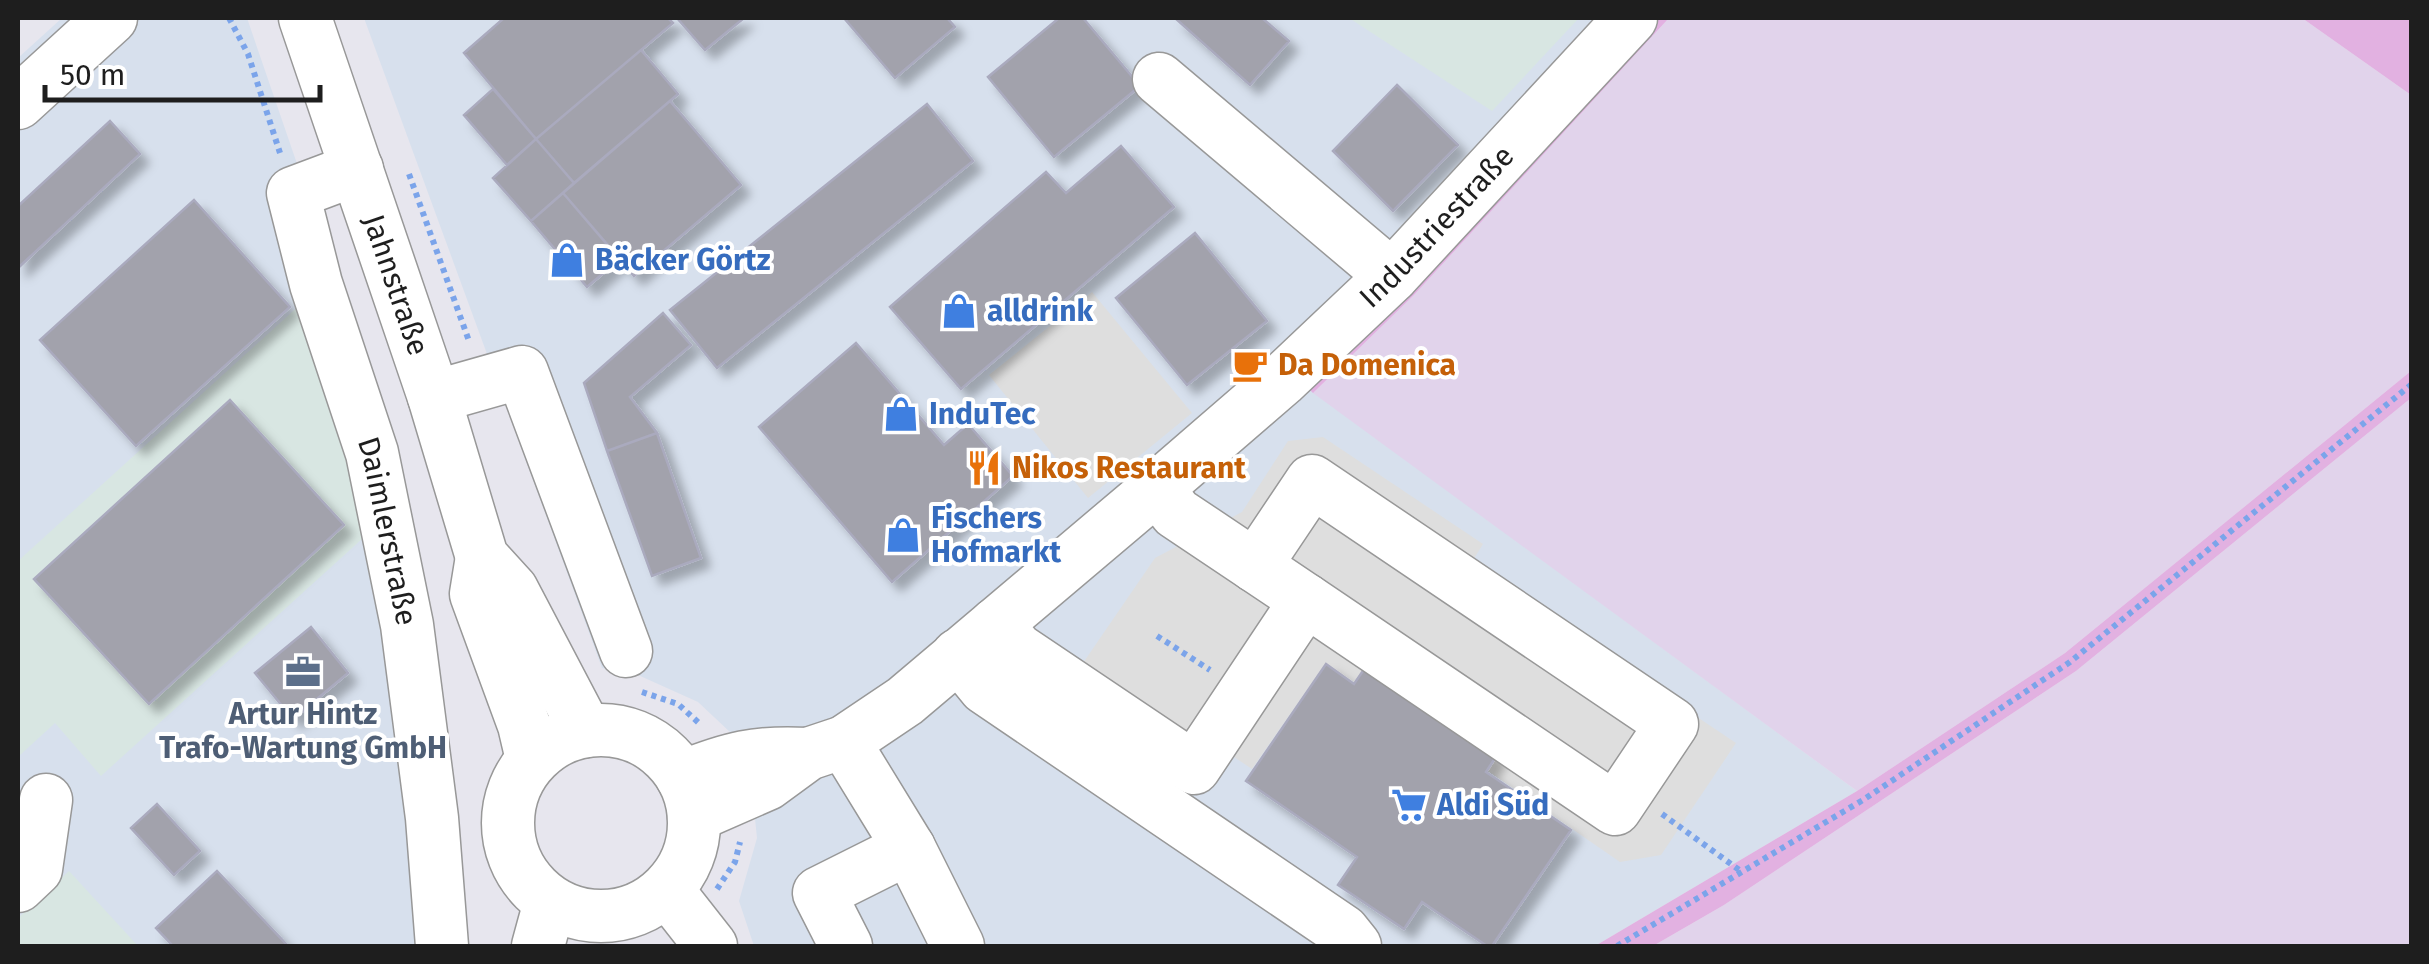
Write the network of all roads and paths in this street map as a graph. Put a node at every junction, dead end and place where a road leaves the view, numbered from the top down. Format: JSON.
{"nodes":[{"id":1,"x":111,"y":18,"type":"edge"},
{"id":2,"x":229,"y":18,"type":"edge"},
{"id":3,"x":306,"y":18,"type":"edge"},
{"id":4,"x":1631,"y":18,"type":"edge"},
{"id":5,"x":1159,"y":79,"type":"dead end"},
{"id":6,"x":18,"y":103,"type":"edge"},
{"id":7,"x":356,"y":168,"type":"junction"},
{"id":8,"x":293,"y":192,"type":"junction"},
{"id":9,"x":1392,"y":276,"type":"junction"},
{"id":10,"x":2412,"y":384,"type":"edge"},
{"id":11,"x":434,"y":397,"type":"junction"},
{"id":12,"x":1157,"y":488,"type":"junction"},
{"id":13,"x":482,"y":557,"type":"junction"},
{"id":14,"x":1254,"y":566,"type":"junction"},
{"id":15,"x":1306,"y":600,"type":"junction"},
{"id":16,"x":1157,"y":636,"type":"dead end"},
{"id":17,"x":977,"y":640,"type":"junction"},
{"id":18,"x":626,"y":651,"type":"dead end"},
{"id":19,"x":1244,"y":692,"type":"junction"},
{"id":20,"x":586,"y":731,"type":"junction"},
{"id":21,"x":826,"y":748,"type":"junction"},
{"id":22,"x":532,"y":759,"type":"junction"},
{"id":23,"x":1628,"y":790,"type":"junction"},
{"id":24,"x":688,"y":796,"type":"junction"},
{"id":25,"x":743,"y":796,"type":"junction"},
{"id":26,"x":46,"y":800,"type":"dead end"},
{"id":27,"x":909,"y":848,"type":"junction"},
{"id":28,"x":1742,"y":872,"type":"junction"},
{"id":29,"x":18,"y":886,"type":"edge"},
{"id":30,"x":696,"y":912,"type":"edge"},
{"id":31,"x":566,"y":928,"type":"edge"},
{"id":32,"x":442,"y":946,"type":"edge"},
{"id":33,"x":846,"y":946,"type":"edge"},
{"id":34,"x":958,"y":946,"type":"edge"},
{"id":35,"x":1354,"y":946,"type":"edge"},
{"id":36,"x":1618,"y":946,"type":"edge"}],
"edges":[{"from":1,"to":6,"type":"street"},
{"from":2,"to":8,"type":"path"},
{"from":3,"to":7,"type":"street","name":"Jahnstraße"},
{"from":4,"to":9,"type":"street","name":"Industriestraße"},
{"from":5,"to":9,"type":"street"},
{"from":7,"to":8,"type":"street"},
{"from":7,"to":11,"type":"street","name":"Jahnstraße"},
{"from":8,"to":32,"type":"street","name":"Daimlerstraße"},
{"from":9,"to":12,"type":"street","name":"Industriestraße"},
{"from":10,"to":28,"type":"path"},
{"from":11,"to":13,"type":"street","name":"Jahnstraße"},
{"from":11,"to":18,"type":"street"},
{"from":12,"to":14,"type":"street"},
{"from":12,"to":17,"type":"street","name":"Industriestraße"},
{"from":13,"to":20,"type":"street","name":"Jahnstraße"},
{"from":13,"to":22,"type":"street","name":"Jahnstraße"},
{"from":14,"to":15,"type":"street"},
{"from":14,"to":23,"type":"street"},
{"from":15,"to":19,"type":"street"},
{"from":15,"to":23,"type":"street"},
{"from":16,"to":19,"type":"path"},
{"from":17,"to":19,"type":"street"},
{"from":17,"to":21,"type":"street","name":"Industriestraße"},
{"from":17,"to":35,"type":"street"},
{"from":20,"to":22,"type":"street"},
{"from":20,"to":24,"type":"street"},
{"from":21,"to":24,"type":"street"},
{"from":21,"to":25,"type":"street","name":"Industriestraße"},
{"from":21,"to":27,"type":"street"},
{"from":22,"to":31,"type":"street"},
{"from":23,"to":28,"type":"path"},
{"from":24,"to":25,"type":"street","name":"Industriestraße"},
{"from":24,"to":30,"type":"street"},
{"from":25,"to":30,"type":"path"},
{"from":26,"to":29,"type":"street"},
{"from":27,"to":33,"type":"street"},
{"from":27,"to":34,"type":"street"},
{"from":28,"to":36,"type":"path"},
{"from":30,"to":31,"type":"street"}]}
